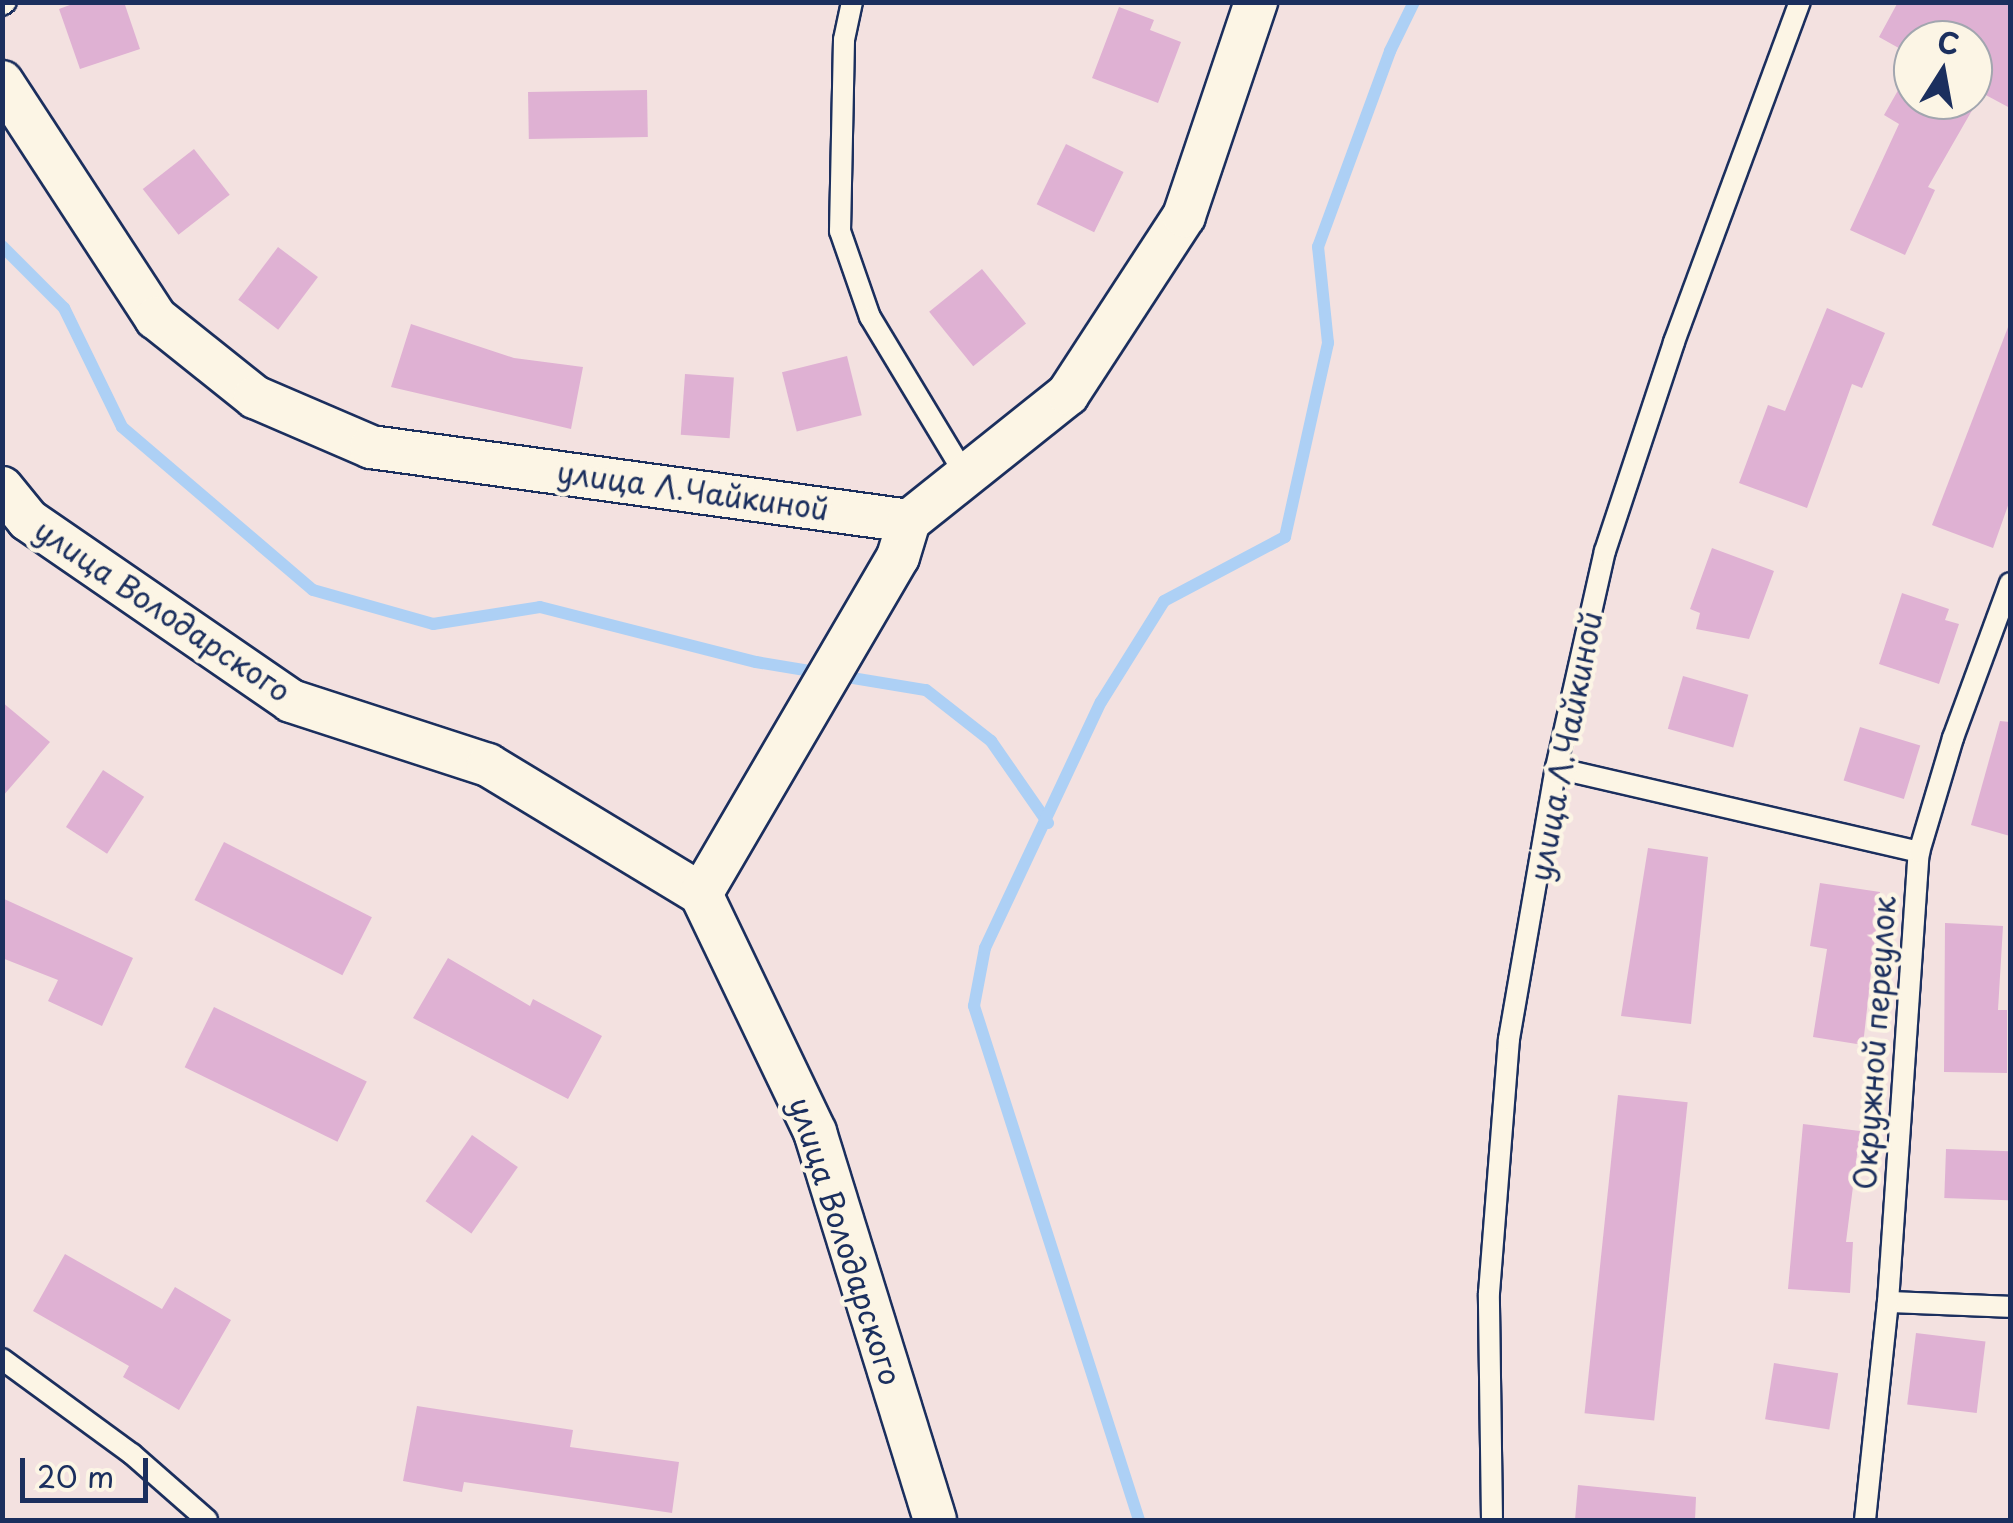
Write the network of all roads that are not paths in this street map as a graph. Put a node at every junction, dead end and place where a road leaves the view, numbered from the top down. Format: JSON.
{"nodes":[{"id":1,"x":852,"y":2,"type":"edge"},
{"id":2,"x":1256,"y":2,"type":"edge"},
{"id":3,"x":1800,"y":2,"type":"edge"},
{"id":4,"x":2,"y":82,"type":"edge"},
{"id":5,"x":964,"y":472,"type":"junction"},
{"id":6,"x":2,"y":488,"type":"edge"},
{"id":7,"x":909,"y":521,"type":"junction"},
{"id":8,"x":2010,"y":584,"type":"edge"},
{"id":9,"x":1556,"y":768,"type":"junction"},
{"id":10,"x":1919,"y":852,"type":"junction"},
{"id":11,"x":701,"y":894,"type":"junction"},
{"id":12,"x":1888,"y":1302,"type":"junction"},
{"id":13,"x":2010,"y":1307,"type":"edge"},
{"id":14,"x":2,"y":1358,"type":"edge"},
{"id":15,"x":207,"y":1520,"type":"edge"},
{"id":16,"x":935,"y":1520,"type":"edge"},
{"id":17,"x":1492,"y":1520,"type":"edge"},
{"id":18,"x":1865,"y":1520,"type":"edge"}],
"edges":[{"from":1,"to":5,"type":"lane"},
{"from":2,"to":5,"type":"street"},
{"from":3,"to":9,"type":"lane","name":"улица Л.Чайкиной"},
{"from":4,"to":7,"type":"street","name":"улица Л.Чайкиной"},
{"from":5,"to":7,"type":"street"},
{"from":6,"to":11,"type":"street","name":"улица Володарского"},
{"from":7,"to":11,"type":"street"},
{"from":8,"to":10,"type":"lane","name":"Окружной переулок"},
{"from":9,"to":10,"type":"lane"},
{"from":9,"to":17,"type":"lane","name":"улица Л.Чайкиной"},
{"from":10,"to":12,"type":"lane","name":"Окружной переулок"},
{"from":11,"to":16,"type":"street","name":"улица Володарского"},
{"from":12,"to":13,"type":"lane"},
{"from":12,"to":18,"type":"lane","name":"Окружной переулок"},
{"from":14,"to":15,"type":"lane"}]}
